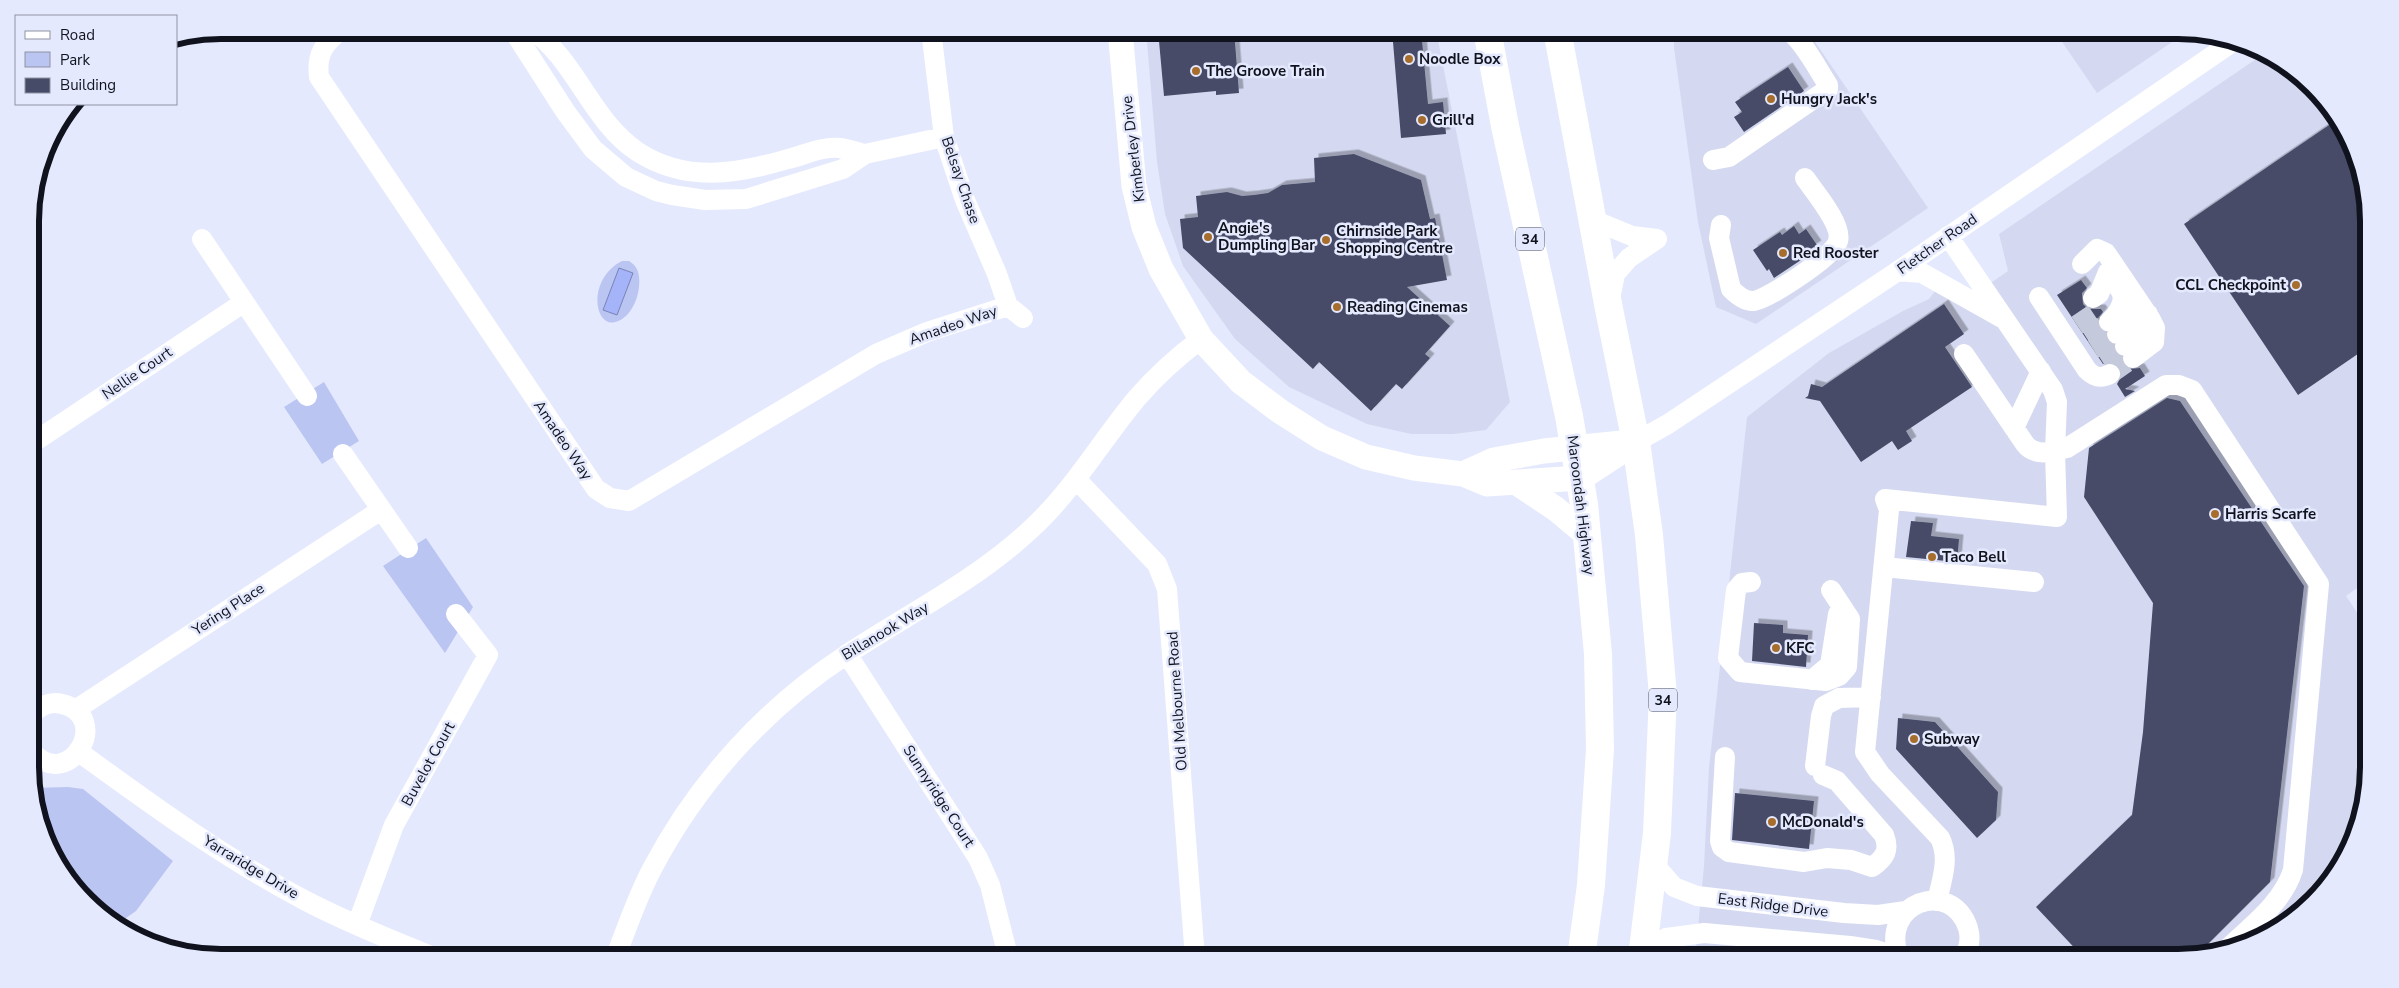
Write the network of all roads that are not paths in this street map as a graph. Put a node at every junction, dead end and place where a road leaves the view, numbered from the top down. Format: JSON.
{"nodes":[{"id":1,"x":332,"y":39,"type":"edge"},
{"id":2,"x":519,"y":39,"type":"edge"},
{"id":3,"x":541,"y":39,"type":"edge"},
{"id":4,"x":932,"y":39,"type":"edge"},
{"id":5,"x":1121,"y":39,"type":"edge"},
{"id":6,"x":1489,"y":39,"type":"edge"},
{"id":7,"x":1559,"y":39,"type":"edge"},
{"id":8,"x":1797,"y":39,"type":"edge"},
{"id":9,"x":2227,"y":46,"type":"edge"},
{"id":10,"x":944,"y":137,"type":"junction"},
{"id":11,"x":865,"y":154,"type":"junction"},
{"id":12,"x":1713,"y":160,"type":"dead end"},
{"id":13,"x":1805,"y":178,"type":"dead end"},
{"id":14,"x":1593,"y":220,"type":"junction"},
{"id":15,"x":1721,"y":225,"type":"dead end"},
{"id":16,"x":1948,"y":236,"type":"junction"},
{"id":17,"x":202,"y":239,"type":"dead end"},
{"id":18,"x":1898,"y":271,"type":"junction"},
{"id":19,"x":2112,"y":278,"type":"junction"},
{"id":20,"x":2039,"y":298,"type":"dead end"},
{"id":21,"x":243,"y":303,"type":"junction"},
{"id":22,"x":2144,"y":308,"type":"junction"},
{"id":23,"x":1609,"y":309,"type":"junction"},
{"id":24,"x":1016,"y":312,"type":"joint"},
{"id":25,"x":2007,"y":321,"type":"junction"},
{"id":26,"x":2113,"y":328,"type":"junction"},
{"id":27,"x":1200,"y":338,"type":"junction"},
{"id":28,"x":2081,"y":345,"type":"dead end"},
{"id":29,"x":1964,"y":354,"type":"dead end"},
{"id":30,"x":2041,"y":371,"type":"junction"},
{"id":31,"x":307,"y":396,"type":"dead end"},
{"id":32,"x":2014,"y":428,"type":"junction"},
{"id":33,"x":39,"y":439,"type":"edge"},
{"id":34,"x":1636,"y":442,"type":"junction"},
{"id":35,"x":1576,"y":448,"type":"junction"},
{"id":36,"x":2055,"y":452,"type":"junction"},
{"id":37,"x":343,"y":454,"type":"dead end"},
{"id":38,"x":1463,"y":474,"type":"junction"},
{"id":39,"x":1581,"y":478,"type":"junction"},
{"id":40,"x":1076,"y":479,"type":"junction"},
{"id":41,"x":1517,"y":483,"type":"junction"},
{"id":42,"x":381,"y":510,"type":"junction"},
{"id":43,"x":1587,"y":534,"type":"junction"},
{"id":44,"x":408,"y":548,"type":"dead end"},
{"id":45,"x":1884,"y":567,"type":"junction"},
{"id":46,"x":1751,"y":582,"type":"dead end"},
{"id":47,"x":2034,"y":582,"type":"dead end"},
{"id":48,"x":1831,"y":590,"type":"dead end"},
{"id":49,"x":456,"y":614,"type":"dead end"},
{"id":50,"x":847,"y":654,"type":"junction"},
{"id":51,"x":1871,"y":697,"type":"junction"},
{"id":52,"x":39,"y":708,"type":"edge"},
{"id":53,"x":75,"y":710,"type":"junction"},
{"id":54,"x":79,"y":752,"type":"junction"},
{"id":55,"x":1725,"y":757,"type":"dead end"},
{"id":56,"x":39,"y":759,"type":"edge"},
{"id":57,"x":1653,"y":863,"type":"junction"},
{"id":58,"x":1938,"y":901,"type":"junction"},
{"id":59,"x":1906,"y":911,"type":"junction"},
{"id":60,"x":357,"y":926,"type":"junction"},
{"id":61,"x":2236,"y":940,"type":"edge"},
{"id":62,"x":1006,"y":948,"type":"dead end"},
{"id":63,"x":414,"y":949,"type":"edge"},
{"id":64,"x":620,"y":949,"type":"edge"},
{"id":65,"x":1194,"y":949,"type":"edge"},
{"id":66,"x":1582,"y":949,"type":"edge"},
{"id":67,"x":1643,"y":949,"type":"edge"},
{"id":68,"x":1651,"y":949,"type":"edge"},
{"id":69,"x":1870,"y":949,"type":"edge"},
{"id":70,"x":1896,"y":949,"type":"edge"},
{"id":71,"x":1968,"y":949,"type":"edge"}],
"edges":[{"from":1,"to":24,"type":"street","name":"Amadeo Way"},
{"from":2,"to":11,"type":"street"},
{"from":3,"to":11,"type":"street"},
{"from":4,"to":10,"type":"street","name":"Belsay Chase"},
{"from":5,"to":27,"type":"main road","name":"Kimberley Drive"},
{"from":6,"to":35,"type":"highway","name":"Maroondah Highway","number":"34"},
{"from":7,"to":14,"type":"highway","number":"34"},
{"from":8,"to":12,"type":"street"},
{"from":9,"to":16,"type":"street","name":"Fletcher Road"},
{"from":10,"to":11,"type":"street"},
{"from":10,"to":24,"type":"street","name":"Belsay Chase"},
{"from":13,"to":15,"type":"street"},
{"from":14,"to":23,"type":"highway","number":"34"},
{"from":14,"to":23,"type":"street"},
{"from":16,"to":18,"type":"street","name":"Fletcher Road"},
{"from":16,"to":25,"type":"street"},
{"from":17,"to":21,"type":"street"},
{"from":18,"to":25,"type":"street"},
{"from":18,"to":34,"type":"street","name":"Fletcher Road"},
{"from":19,"to":22,"type":"street"},
{"from":19,"to":26,"type":"street"},
{"from":19,"to":26,"type":"street"},
{"from":20,"to":28,"type":"street"},
{"from":21,"to":31,"type":"street"},
{"from":21,"to":33,"type":"street","name":"Nellie Court"},
{"from":22,"to":26,"type":"street"},
{"from":22,"to":26,"type":"street"},
{"from":23,"to":34,"type":"highway","number":"34"},
{"from":25,"to":30,"type":"street"},
{"from":27,"to":38,"type":"main road","name":"Kimberley Drive"},
{"from":27,"to":40,"type":"street","name":"Billanook Way"},
{"from":29,"to":32,"type":"street"},
{"from":30,"to":32,"type":"street"},
{"from":30,"to":36,"type":"street"},
{"from":32,"to":36,"type":"street"},
{"from":34,"to":35,"type":"main road"},
{"from":34,"to":39,"type":"main road","name":"Kimberley Drive"},
{"from":34,"to":57,"type":"highway","number":"34"},
{"from":35,"to":38,"type":"main road"},
{"from":35,"to":39,"type":"highway","name":"Maroondah Highway","number":"34"},
{"from":36,"to":45,"type":"street"},
{"from":36,"to":61,"type":"street"},
{"from":37,"to":42,"type":"street"},
{"from":38,"to":41,"type":"main road","name":"Kimberley Drive"},
{"from":39,"to":41,"type":"main road","name":"Kimberley Drive"},
{"from":39,"to":43,"type":"highway","name":"Maroondah Highway","number":"34"},
{"from":40,"to":50,"type":"street","name":"Billanook Way"},
{"from":40,"to":65,"type":"street","name":"Old Melbourne Road"},
{"from":41,"to":43,"type":"main road"},
{"from":42,"to":44,"type":"street"},
{"from":42,"to":53,"type":"street","name":"Yering Place"},
{"from":43,"to":66,"type":"highway","name":"Maroondah Highway","number":"34"},
{"from":45,"to":47,"type":"street"},
{"from":45,"to":51,"type":"street"},
{"from":46,"to":48,"type":"street"},
{"from":49,"to":60,"type":"street","name":"Buvelot Court"},
{"from":50,"to":62,"type":"street","name":"Sunnyridge Court"},
{"from":50,"to":64,"type":"street","name":"Billanook Way"},
{"from":51,"to":55,"type":"street"},
{"from":51,"to":58,"type":"street"},
{"from":52,"to":53,"type":"street"},
{"from":53,"to":54,"type":"street"},
{"from":54,"to":56,"type":"street"},
{"from":54,"to":60,"type":"street","name":"Yarraridge Drive"},
{"from":57,"to":59,"type":"street","name":"East Ridge Drive"},
{"from":57,"to":67,"type":"highway","number":"34"},
{"from":58,"to":59,"type":"street","name":"East Ridge Drive"},
{"from":58,"to":71,"type":"street"},
{"from":59,"to":70,"type":"street"},
{"from":60,"to":63,"type":"street","name":"Yarraridge Drive"},
{"from":68,"to":69,"type":"street"}]}
